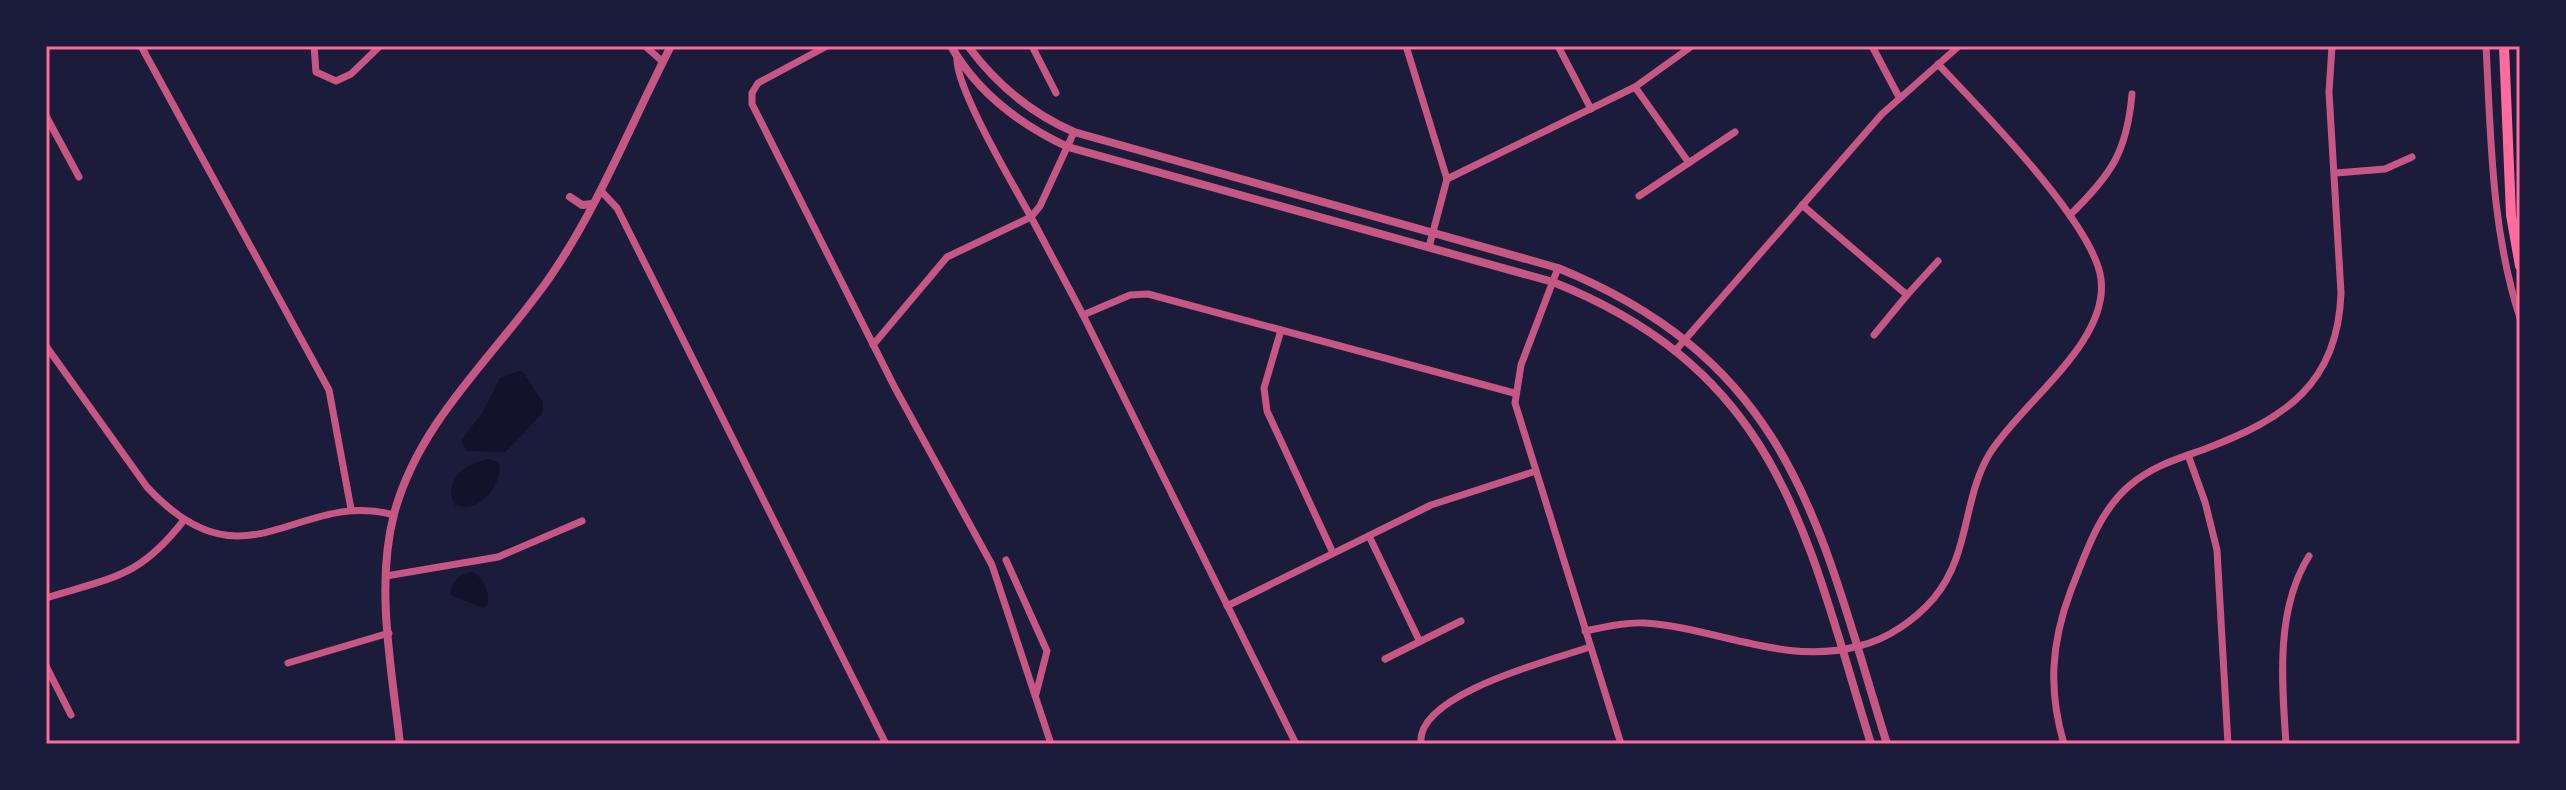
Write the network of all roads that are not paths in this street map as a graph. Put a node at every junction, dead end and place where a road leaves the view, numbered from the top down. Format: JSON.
{"nodes":[{"id":1,"x":141,"y":46,"type":"edge"},
{"id":2,"x":314,"y":46,"type":"edge"},
{"id":3,"x":380,"y":46,"type":"edge"},
{"id":4,"x":645,"y":46,"type":"edge"},
{"id":5,"x":671,"y":46,"type":"edge"},
{"id":6,"x":827,"y":46,"type":"edge"},
{"id":7,"x":951,"y":46,"type":"edge"},
{"id":8,"x":968,"y":46,"type":"edge"},
{"id":9,"x":1032,"y":46,"type":"edge"},
{"id":10,"x":1406,"y":46,"type":"edge"},
{"id":11,"x":1558,"y":46,"type":"edge"},
{"id":12,"x":1692,"y":46,"type":"edge"},
{"id":13,"x":1872,"y":46,"type":"edge"},
{"id":14,"x":1959,"y":46,"type":"edge"},
{"id":15,"x":2332,"y":46,"type":"edge"},
{"id":16,"x":2486,"y":46,"type":"edge"},
{"id":17,"x":2504,"y":46,"type":"edge"},
{"id":18,"x":957,"y":58,"type":"junction"},
{"id":19,"x":663,"y":62,"type":"junction"},
{"id":20,"x":1938,"y":64,"type":"junction"},
{"id":21,"x":1635,"y":87,"type":"junction"},
{"id":22,"x":1056,"y":93,"type":"dead end"},
{"id":23,"x":2132,"y":94,"type":"dead end"},
{"id":24,"x":1899,"y":97,"type":"junction"},
{"id":25,"x":1591,"y":109,"type":"junction"},
{"id":26,"x":46,"y":116,"type":"edge"},
{"id":27,"x":1074,"y":132,"type":"junction"},
{"id":28,"x":1735,"y":132,"type":"dead end"},
{"id":29,"x":1068,"y":147,"type":"junction"},
{"id":30,"x":2412,"y":157,"type":"dead end"},
{"id":31,"x":1689,"y":163,"type":"junction"},
{"id":32,"x":2336,"y":173,"type":"junction"},
{"id":33,"x":79,"y":177,"type":"dead end"},
{"id":34,"x":1447,"y":179,"type":"junction"},
{"id":35,"x":601,"y":191,"type":"junction"},
{"id":36,"x":1639,"y":196,"type":"dead end"},
{"id":37,"x":570,"y":197,"type":"dead end"},
{"id":38,"x":593,"y":204,"type":"junction"},
{"id":39,"x":1802,"y":205,"type":"junction"},
{"id":40,"x":2070,"y":215,"type":"junction"},
{"id":41,"x":1031,"y":217,"type":"junction"},
{"id":42,"x":1433,"y":233,"type":"junction"},
{"id":43,"x":1429,"y":247,"type":"junction"},
{"id":44,"x":1938,"y":261,"type":"dead end"},
{"id":45,"x":2520,"y":266,"type":"edge"},
{"id":46,"x":1558,"y":268,"type":"junction"},
{"id":47,"x":1553,"y":282,"type":"junction"},
{"id":48,"x":1907,"y":295,"type":"junction"},
{"id":49,"x":1083,"y":315,"type":"junction"},
{"id":50,"x":2520,"y":318,"type":"edge"},
{"id":51,"x":1281,"y":330,"type":"junction"},
{"id":52,"x":1874,"y":335,"type":"dead end"},
{"id":53,"x":1684,"y":340,"type":"junction"},
{"id":54,"x":873,"y":345,"type":"junction"},
{"id":55,"x":46,"y":346,"type":"edge"},
{"id":56,"x":1675,"y":351,"type":"junction"},
{"id":57,"x":1514,"y":393,"type":"junction"},
{"id":58,"x":2188,"y":455,"type":"junction"},
{"id":59,"x":1536,"y":471,"type":"junction"},
{"id":60,"x":351,"y":509,"type":"junction"},
{"id":61,"x":394,"y":515,"type":"junction"},
{"id":62,"x":184,"y":520,"type":"junction"},
{"id":63,"x":582,"y":521,"type":"dead end"},
{"id":64,"x":1369,"y":536,"type":"junction"},
{"id":65,"x":1333,"y":553,"type":"junction"},
{"id":66,"x":2309,"y":556,"type":"dead end"},
{"id":67,"x":1006,"y":560,"type":"dead end"},
{"id":68,"x":386,"y":576,"type":"junction"},
{"id":69,"x":46,"y":598,"type":"edge"},
{"id":70,"x":1227,"y":606,"type":"junction"},
{"id":71,"x":1461,"y":621,"type":"dead end"},
{"id":72,"x":1585,"y":631,"type":"junction"},
{"id":73,"x":389,"y":633,"type":"junction"},
{"id":74,"x":1419,"y":640,"type":"junction"},
{"id":75,"x":1590,"y":647,"type":"junction"},
{"id":76,"x":1857,"y":647,"type":"junction"},
{"id":77,"x":1842,"y":649,"type":"junction"},
{"id":78,"x":1385,"y":659,"type":"dead end"},
{"id":79,"x":288,"y":663,"type":"dead end"},
{"id":80,"x":46,"y":666,"type":"edge"},
{"id":81,"x":1036,"y":694,"type":"junction"},
{"id":82,"x":71,"y":715,"type":"dead end"},
{"id":83,"x":400,"y":744,"type":"edge"},
{"id":84,"x":886,"y":744,"type":"edge"},
{"id":85,"x":1051,"y":744,"type":"edge"},
{"id":86,"x":1296,"y":744,"type":"edge"},
{"id":87,"x":1421,"y":744,"type":"edge"},
{"id":88,"x":1621,"y":744,"type":"edge"},
{"id":89,"x":1871,"y":744,"type":"edge"},
{"id":90,"x":1887,"y":744,"type":"edge"},
{"id":91,"x":2064,"y":744,"type":"edge"},
{"id":92,"x":2228,"y":744,"type":"edge"},
{"id":93,"x":2286,"y":744,"type":"edge"}],
"edges":[{"from":1,"to":60,"type":"street"},
{"from":2,"to":3,"type":"street"},
{"from":4,"to":19,"type":"street"},
{"from":5,"to":19,"type":"street"},
{"from":6,"to":54,"type":"street"},
{"from":7,"to":18,"type":"street"},
{"from":8,"to":27,"type":"street"},
{"from":9,"to":22,"type":"street"},
{"from":10,"to":34,"type":"street"},
{"from":11,"to":25,"type":"street"},
{"from":12,"to":21,"type":"street"},
{"from":13,"to":24,"type":"street"},
{"from":14,"to":20,"type":"street"},
{"from":15,"to":32,"type":"street"},
{"from":16,"to":50,"type":"street"},
{"from":17,"to":45,"type":"main road"},
{"from":18,"to":29,"type":"street"},
{"from":18,"to":41,"type":"street"},
{"from":19,"to":35,"type":"street"},
{"from":20,"to":24,"type":"street"},
{"from":20,"to":40,"type":"street"},
{"from":21,"to":25,"type":"street"},
{"from":21,"to":31,"type":"street"},
{"from":23,"to":40,"type":"street"},
{"from":24,"to":39,"type":"street"},
{"from":25,"to":34,"type":"street"},
{"from":26,"to":33,"type":"street"},
{"from":27,"to":29,"type":"street"},
{"from":27,"to":42,"type":"street"},
{"from":28,"to":31,"type":"street"},
{"from":29,"to":41,"type":"street"},
{"from":29,"to":43,"type":"street"},
{"from":30,"to":32,"type":"street"},
{"from":31,"to":36,"type":"street"},
{"from":32,"to":58,"type":"street"},
{"from":34,"to":42,"type":"street"},
{"from":35,"to":38,"type":"street"},
{"from":35,"to":84,"type":"street"},
{"from":37,"to":38,"type":"street"},
{"from":38,"to":61,"type":"street"},
{"from":39,"to":48,"type":"street"},
{"from":39,"to":53,"type":"street"},
{"from":40,"to":76,"type":"street"},
{"from":41,"to":49,"type":"street"},
{"from":41,"to":54,"type":"street"},
{"from":42,"to":43,"type":"street"},
{"from":42,"to":46,"type":"street"},
{"from":43,"to":47,"type":"street"},
{"from":44,"to":48,"type":"street"},
{"from":46,"to":47,"type":"street"},
{"from":46,"to":53,"type":"street"},
{"from":47,"to":56,"type":"street"},
{"from":47,"to":57,"type":"street"},
{"from":48,"to":52,"type":"street"},
{"from":49,"to":51,"type":"street"},
{"from":49,"to":70,"type":"street"},
{"from":51,"to":57,"type":"street"},
{"from":51,"to":65,"type":"street"},
{"from":53,"to":56,"type":"street"},
{"from":53,"to":76,"type":"street"},
{"from":54,"to":81,"type":"street"},
{"from":55,"to":62,"type":"street"},
{"from":56,"to":77,"type":"street"},
{"from":57,"to":59,"type":"street"},
{"from":58,"to":91,"type":"street"},
{"from":58,"to":92,"type":"street"},
{"from":59,"to":64,"type":"street"},
{"from":59,"to":72,"type":"street"},
{"from":60,"to":61,"type":"street"},
{"from":60,"to":62,"type":"street"},
{"from":61,"to":68,"type":"street"},
{"from":62,"to":69,"type":"street"},
{"from":63,"to":68,"type":"street"},
{"from":64,"to":65,"type":"street"},
{"from":64,"to":74,"type":"street"},
{"from":65,"to":70,"type":"street"},
{"from":66,"to":93,"type":"street"},
{"from":67,"to":81,"type":"street"},
{"from":68,"to":73,"type":"street"},
{"from":70,"to":86,"type":"street"},
{"from":71,"to":74,"type":"street"},
{"from":72,"to":75,"type":"street"},
{"from":72,"to":77,"type":"street"},
{"from":73,"to":79,"type":"street"},
{"from":73,"to":83,"type":"street"},
{"from":74,"to":78,"type":"street"},
{"from":75,"to":87,"type":"street"},
{"from":75,"to":88,"type":"street"},
{"from":76,"to":77,"type":"street"},
{"from":76,"to":90,"type":"street"},
{"from":77,"to":89,"type":"street"},
{"from":80,"to":82,"type":"street"},
{"from":81,"to":85,"type":"street"}]}
